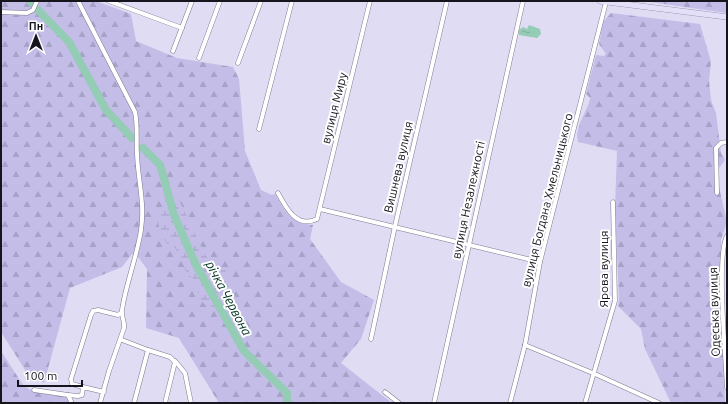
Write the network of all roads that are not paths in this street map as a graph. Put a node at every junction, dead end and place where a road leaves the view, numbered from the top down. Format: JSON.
{"nodes":[{"id":1,"x":37,"y":1,"type":"edge"},
{"id":2,"x":78,"y":1,"type":"edge"},
{"id":3,"x":109,"y":1,"type":"edge"},
{"id":4,"x":192,"y":1,"type":"edge"},
{"id":5,"x":220,"y":1,"type":"edge"},
{"id":6,"x":261,"y":1,"type":"edge"},
{"id":7,"x":292,"y":1,"type":"edge"},
{"id":8,"x":370,"y":1,"type":"edge"},
{"id":9,"x":447,"y":1,"type":"edge"},
{"id":10,"x":523,"y":1,"type":"edge"},
{"id":11,"x":603,"y":1,"type":"edge"},
{"id":12,"x":614,"y":2,"type":"edge"},
{"id":13,"x":1,"y":12,"type":"edge"},
{"id":14,"x":727,"y":17,"type":"edge"},
{"id":15,"x":182,"y":28,"type":"junction"},
{"id":16,"x":173,"y":51,"type":"dead end"},
{"id":17,"x":199,"y":58,"type":"dead end"},
{"id":18,"x":238,"y":63,"type":"dead end"},
{"id":19,"x":259,"y":129,"type":"dead end"},
{"id":20,"x":727,"y":142,"type":"edge"},
{"id":21,"x":278,"y":193,"type":"dead end"},
{"id":22,"x":717,"y":193,"type":"dead end"},
{"id":23,"x":613,"y":202,"type":"dead end"},
{"id":24,"x":320,"y":209,"type":"junction"},
{"id":25,"x":395,"y":226,"type":"junction"},
{"id":26,"x":727,"y":236,"type":"edge"},
{"id":27,"x":468,"y":246,"type":"junction"},
{"id":28,"x":540,"y":262,"type":"junction"},
{"id":29,"x":121,"y":313,"type":"junction"},
{"id":30,"x":371,"y":339,"type":"dead end"},
{"id":31,"x":122,"y":340,"type":"junction"},
{"id":32,"x":525,"y":345,"type":"junction"},
{"id":33,"x":148,"y":350,"type":"junction"},
{"id":34,"x":173,"y":359,"type":"junction"},
{"id":35,"x":595,"y":374,"type":"junction"},
{"id":36,"x":83,"y":387,"type":"junction"},
{"id":37,"x":727,"y":388,"type":"edge"},
{"id":38,"x":34,"y":390,"type":"dead end"},
{"id":39,"x":104,"y":392,"type":"junction"},
{"id":40,"x":385,"y":392,"type":"dead end"},
{"id":41,"x":68,"y":395,"type":"junction"},
{"id":42,"x":71,"y":401,"type":"dead end"},
{"id":43,"x":100,"y":403,"type":"edge"},
{"id":44,"x":134,"y":403,"type":"edge"},
{"id":45,"x":165,"y":403,"type":"edge"},
{"id":46,"x":191,"y":403,"type":"edge"},
{"id":47,"x":399,"y":403,"type":"edge"},
{"id":48,"x":434,"y":403,"type":"edge"},
{"id":49,"x":510,"y":403,"type":"edge"},
{"id":50,"x":585,"y":403,"type":"edge"},
{"id":51,"x":659,"y":403,"type":"edge"}],
"edges":[{"from":1,"to":13,"type":"street"},
{"from":2,"to":29,"type":"street"},
{"from":3,"to":15,"type":"street"},
{"from":4,"to":15,"type":"street"},
{"from":5,"to":17,"type":"street"},
{"from":6,"to":18,"type":"street"},
{"from":7,"to":19,"type":"street"},
{"from":8,"to":24,"type":"street","name":"вулиця Миру"},
{"from":9,"to":25,"type":"street","name":"Вишнева вулиця"},
{"from":10,"to":27,"type":"street","name":"вулиця Незалежності"},
{"from":11,"to":12,"type":"street"},
{"from":11,"to":28,"type":"street","name":"вулиця Богдана Хмельницького"},
{"from":12,"to":14,"type":"street"},
{"from":15,"to":16,"type":"street"},
{"from":20,"to":22,"type":"street"},
{"from":21,"to":24,"type":"street","name":"вулиця Миру"},
{"from":23,"to":35,"type":"street","name":"Ярова вулиця"},
{"from":24,"to":25,"type":"street"},
{"from":25,"to":27,"type":"street"},
{"from":25,"to":30,"type":"street","name":"Вишнева вулиця"},
{"from":26,"to":37,"type":"street","name":"Одеська вулиця"},
{"from":27,"to":28,"type":"street"},
{"from":27,"to":48,"type":"street","name":"вулиця Незалежності"},
{"from":28,"to":32,"type":"street","name":"вулиця Богдана Хмельницького"},
{"from":29,"to":31,"type":"street"},
{"from":29,"to":36,"type":"street"},
{"from":31,"to":33,"type":"street"},
{"from":31,"to":39,"type":"street"},
{"from":32,"to":35,"type":"street"},
{"from":32,"to":49,"type":"street","name":"вулиця Богдана Хмельницького"},
{"from":33,"to":34,"type":"street"},
{"from":33,"to":44,"type":"street"},
{"from":34,"to":45,"type":"street"},
{"from":34,"to":46,"type":"street"},
{"from":35,"to":50,"type":"street","name":"Ярова вулиця"},
{"from":35,"to":51,"type":"street"},
{"from":36,"to":39,"type":"street"},
{"from":36,"to":41,"type":"street"},
{"from":38,"to":41,"type":"street"},
{"from":39,"to":43,"type":"street"},
{"from":40,"to":47,"type":"street"},
{"from":41,"to":42,"type":"street"}]}
